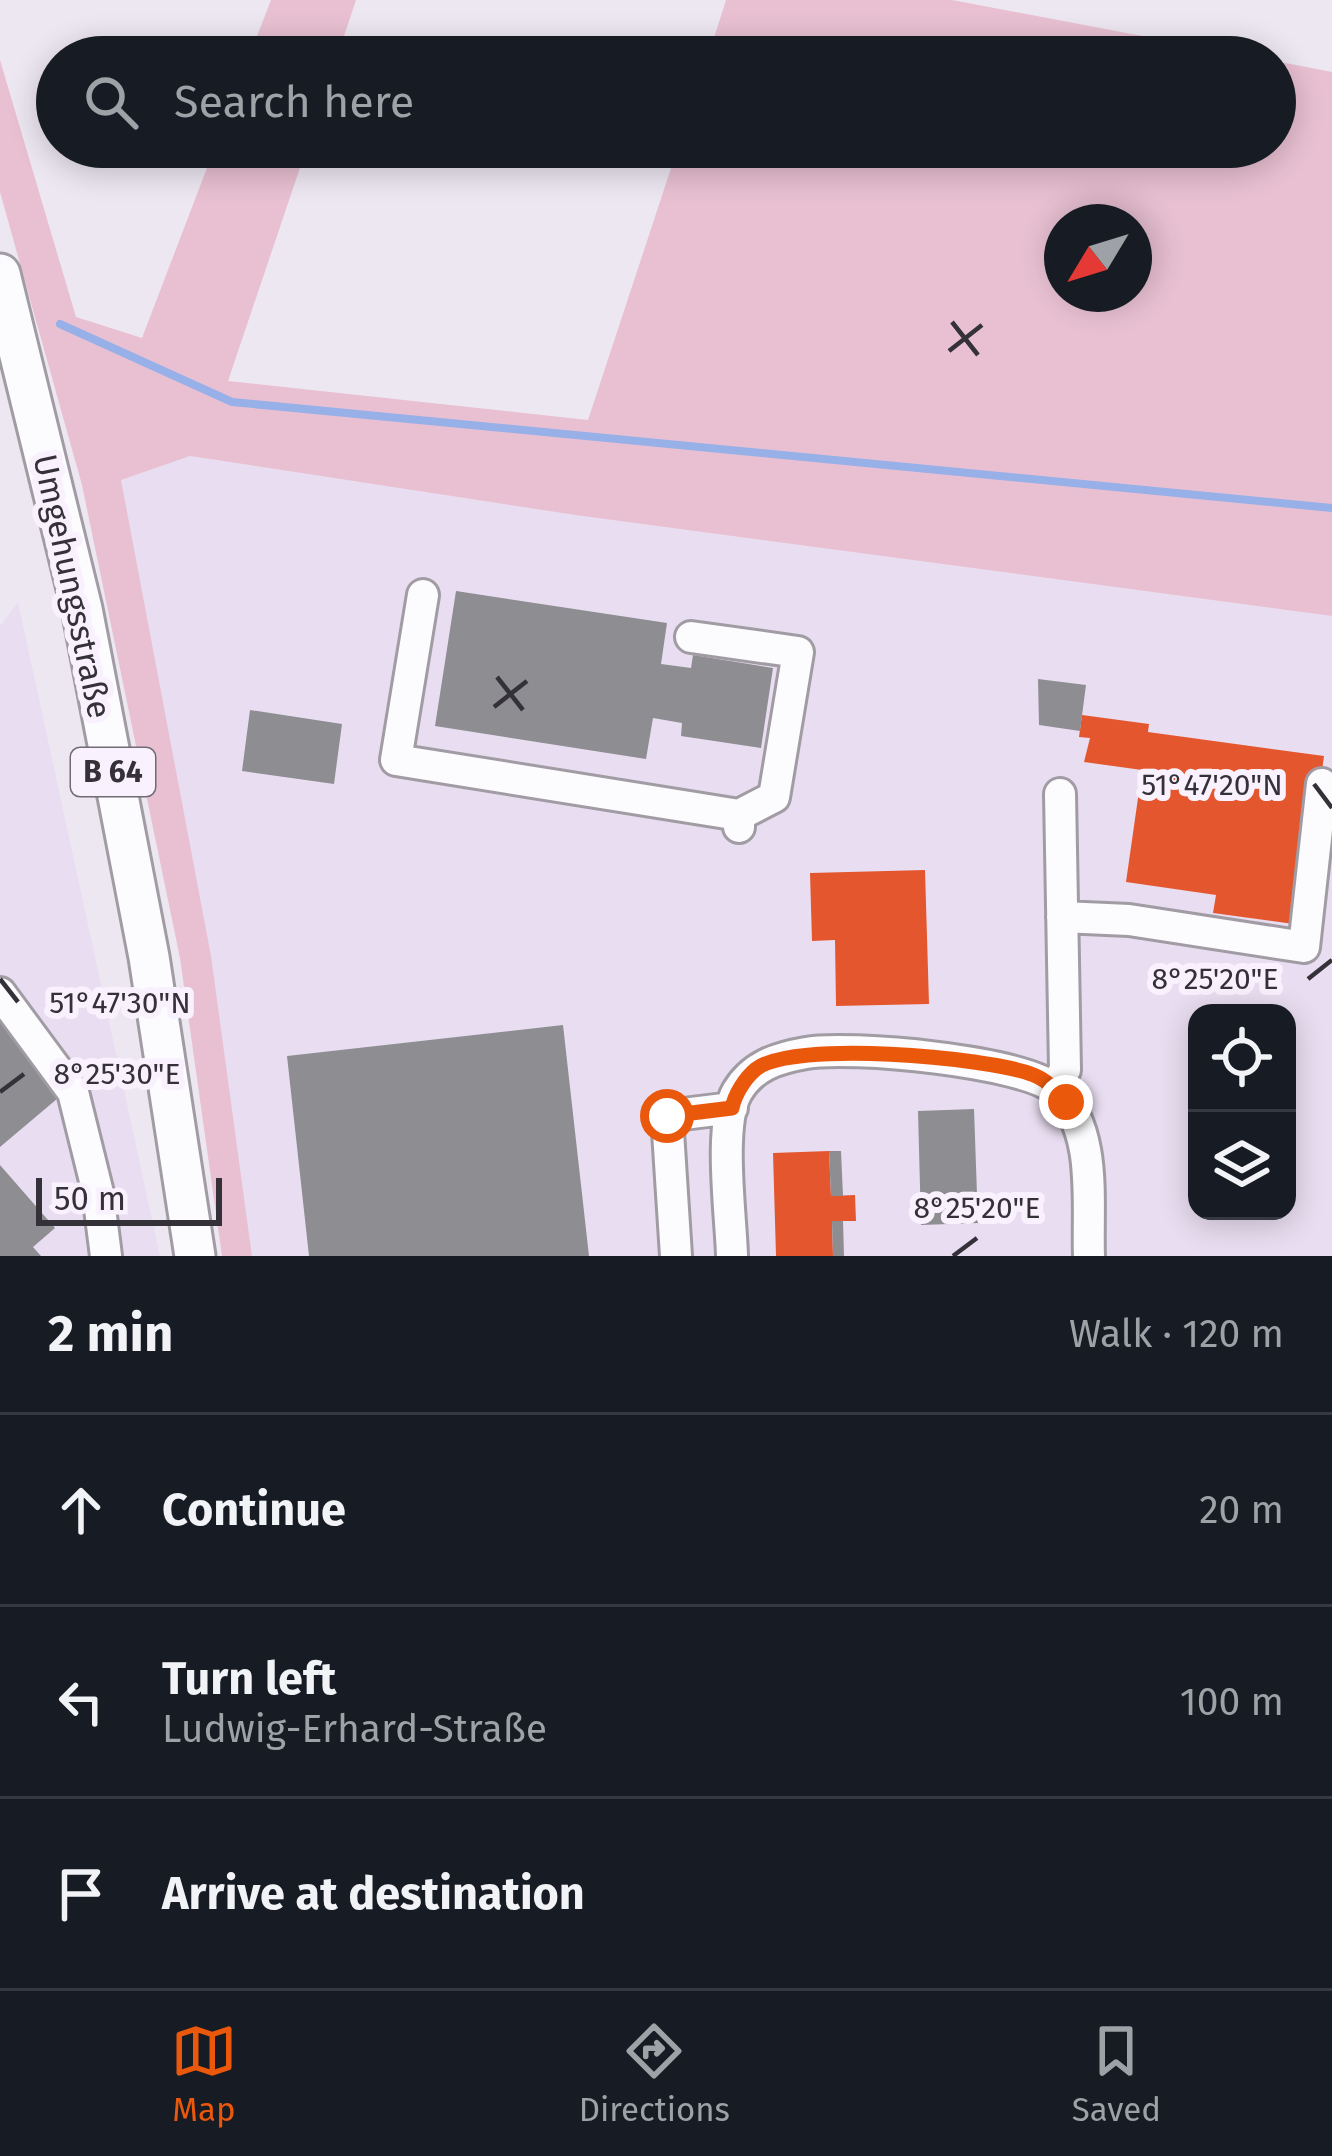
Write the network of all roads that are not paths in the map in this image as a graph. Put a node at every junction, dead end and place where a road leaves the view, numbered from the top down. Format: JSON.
{"nodes":[{"id":1,"x":0,"y":274,"type":"edge"},
{"id":2,"x":423,"y":595,"type":"dead end"},
{"id":3,"x":691,"y":637,"type":"dead end"},
{"id":4,"x":1322,"y":784,"type":"dead end"},
{"id":5,"x":1060,"y":794,"type":"dead end"},
{"id":6,"x":1062,"y":917,"type":"junction"},
{"id":7,"x":0,"y":993,"type":"edge"},
{"id":8,"x":1054,"y":1088,"type":"junction"},
{"id":9,"x":732,"y":1108,"type":"junction"},
{"id":10,"x":106,"y":1256,"type":"edge"},
{"id":11,"x":195,"y":1256,"type":"edge"},
{"id":12,"x":676,"y":1256,"type":"edge"},
{"id":13,"x":732,"y":1256,"type":"edge"},
{"id":14,"x":1089,"y":1256,"type":"edge"}],
"edges":[{"from":1,"to":11,"type":"main road","name":"Umgehungsstraße","number":"B 64"},
{"from":2,"to":3,"type":"street"},
{"from":4,"to":6,"type":"street"},
{"from":5,"to":6,"type":"street"},
{"from":6,"to":8,"type":"street"},
{"from":7,"to":10,"type":"street"},
{"from":8,"to":9,"type":"street"},
{"from":8,"to":14,"type":"street"},
{"from":9,"to":12,"type":"street"},
{"from":9,"to":13,"type":"street"}]}
